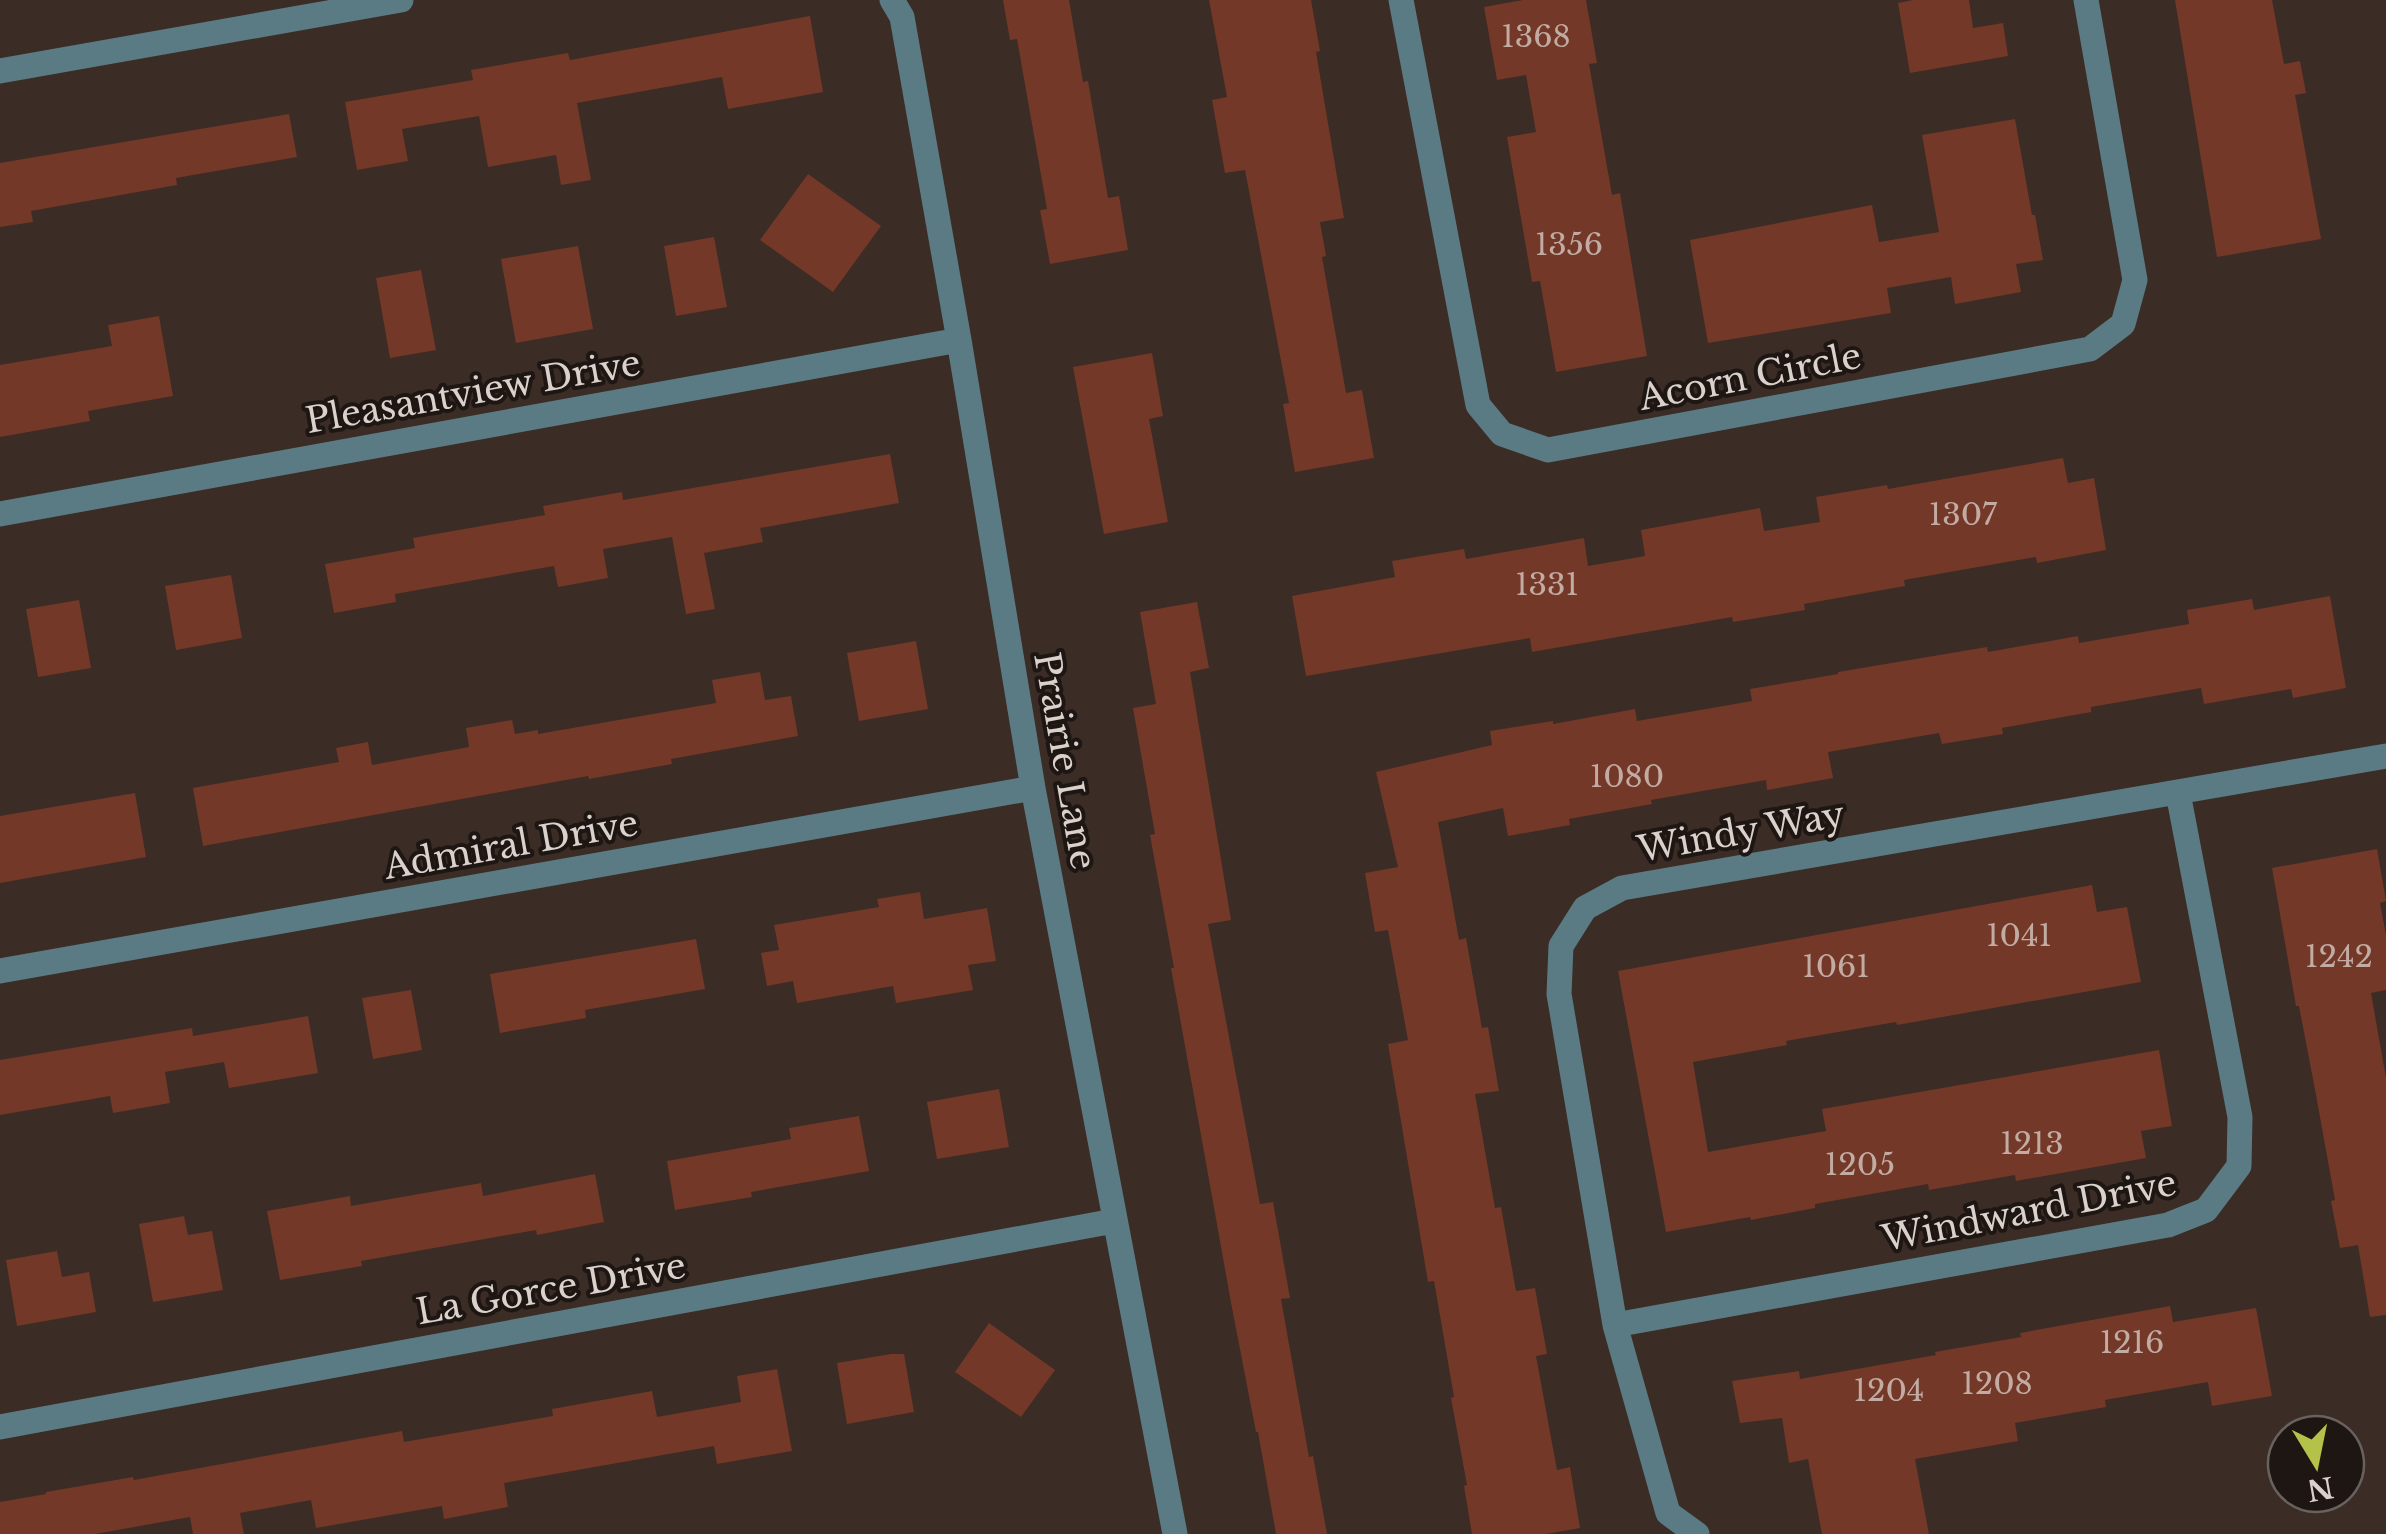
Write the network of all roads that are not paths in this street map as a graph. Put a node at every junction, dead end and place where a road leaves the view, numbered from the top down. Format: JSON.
{"nodes":[{"id":1,"x":401,"y":0,"type":"edge"},
{"id":2,"x":892,"y":0,"type":"edge"},
{"id":3,"x":1401,"y":0,"type":"edge"},
{"id":4,"x":2086,"y":0,"type":"edge"},
{"id":5,"x":0,"y":71,"type":"edge"},
{"id":6,"x":959,"y":340,"type":"junction"},
{"id":7,"x":0,"y":514,"type":"edge"},
{"id":8,"x":2386,"y":756,"type":"edge"},
{"id":9,"x":1034,"y":788,"type":"junction"},
{"id":10,"x":2178,"y":792,"type":"junction"},
{"id":11,"x":0,"y":970,"type":"edge"},
{"id":12,"x":1114,"y":1221,"type":"junction"},
{"id":13,"x":1615,"y":1325,"type":"junction"},
{"id":14,"x":0,"y":1427,"type":"edge"},
{"id":15,"x":1175,"y":1534,"type":"edge"},
{"id":16,"x":1696,"y":1534,"type":"edge"}],
"edges":[{"from":1,"to":5,"type":"street"},
{"from":2,"to":6,"type":"street","name":"Prairie Lane"},
{"from":3,"to":4,"type":"street","name":"Acorn Circle"},
{"from":6,"to":7,"type":"street","name":"Pleasantview Drive"},
{"from":6,"to":9,"type":"street","name":"Prairie Lane"},
{"from":8,"to":10,"type":"street","name":"Windy Way"},
{"from":9,"to":11,"type":"street","name":"Admiral Drive"},
{"from":9,"to":12,"type":"street","name":"Prairie Lane"},
{"from":10,"to":13,"type":"street","name":"Windy Way"},
{"from":10,"to":13,"type":"street","name":"Windward Drive"},
{"from":12,"to":14,"type":"street","name":"La Gorce Drive"},
{"from":12,"to":15,"type":"street","name":"Prairie Lane"},
{"from":13,"to":16,"type":"street","name":"Windy Way"}]}
